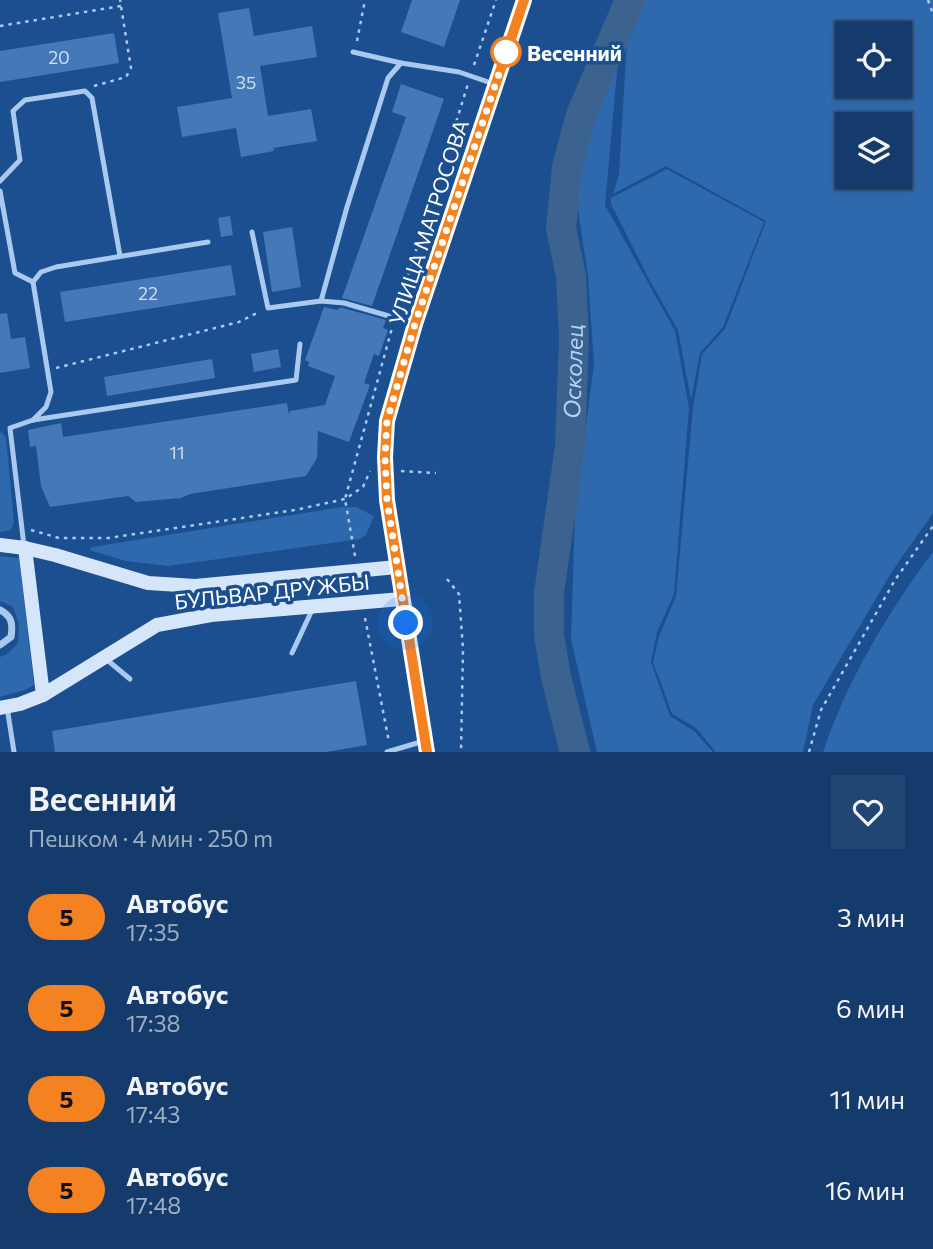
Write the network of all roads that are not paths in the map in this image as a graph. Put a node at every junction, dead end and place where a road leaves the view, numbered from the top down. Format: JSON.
{"nodes":[{"id":1,"x":524,"y":0,"type":"edge"},
{"id":2,"x":356,"y":52,"type":"road end"},
{"id":3,"x":401,"y":63,"type":"junction"},
{"id":4,"x":496,"y":84,"type":"junction"},
{"id":5,"x":0,"y":181,"type":"edge"},
{"id":6,"x":0,"y":191,"type":"edge"},
{"id":7,"x":252,"y":232,"type":"dead end"},
{"id":8,"x":208,"y":242,"type":"dead end"},
{"id":9,"x":120,"y":256,"type":"junction"},
{"id":10,"x":33,"y":282,"type":"junction"},
{"id":11,"x":321,"y":301,"type":"junction"},
{"id":12,"x":415,"y":324,"type":"junction"},
{"id":13,"x":300,"y":344,"type":"dead end"},
{"id":14,"x":33,"y":420,"type":"junction"},
{"id":15,"x":0,"y":545,"type":"edge"},
{"id":16,"x":25,"y":548,"type":"junction"},
{"id":17,"x":397,"y":567,"type":"junction"},
{"id":18,"x":402,"y":599,"type":"junction"},
{"id":19,"x":313,"y":608,"type":"junction"},
{"id":20,"x":0,"y":610,"type":"edge"},
{"id":21,"x":0,"y":645,"type":"edge"},
{"id":22,"x":292,"y":653,"type":"dead end"},
{"id":23,"x":105,"y":658,"type":"junction"},
{"id":24,"x":130,"y":679,"type":"dead end"},
{"id":25,"x":43,"y":695,"type":"junction"},
{"id":26,"x":4,"y":708,"type":"edge"},
{"id":27,"x":426,"y":747,"type":"edge"},
{"id":28,"x":389,"y":751,"type":"edge"},
{"id":29,"x":14,"y":752,"type":"edge"}],
"edges":[{"from":1,"to":4,"type":"main road","name":"УЛИЦА МАТРОСОВА"},
{"from":2,"to":3,"type":"lane"},
{"from":3,"to":4,"type":"lane"},
{"from":3,"to":11,"type":"lane"},
{"from":4,"to":12,"type":"main road","name":"УЛИЦА МАТРОСОВА"},
{"from":5,"to":9,"type":"lane"},
{"from":6,"to":10,"type":"lane"},
{"from":7,"to":11,"type":"lane"},
{"from":8,"to":9,"type":"lane"},
{"from":9,"to":10,"type":"lane"},
{"from":10,"to":14,"type":"lane"},
{"from":11,"to":12,"type":"lane"},
{"from":12,"to":17,"type":"main road","name":"УЛИЦА МАТРОСОВА"},
{"from":13,"to":14,"type":"lane"},
{"from":14,"to":16,"type":"lane"},
{"from":15,"to":16,"type":"main road","name":"БУЛЬВАР ДРУЖБЫ"},
{"from":16,"to":17,"type":"main road","name":"БУЛЬВАР ДРУЖБЫ"},
{"from":16,"to":25,"type":"main road"},
{"from":17,"to":18,"type":"main road","name":"УЛИЦА МАТРОСОВА"},
{"from":18,"to":19,"type":"main road","name":"БУЛЬВАР ДРУЖБЫ"},
{"from":18,"to":27,"type":"main road","name":"УЛИЦА МАТРОСОВА"},
{"from":19,"to":22,"type":"lane"},
{"from":19,"to":23,"type":"main road","name":"БУЛЬВАР ДРУЖБЫ"},
{"from":20,"to":21,"type":"street"},
{"from":23,"to":24,"type":"lane"},
{"from":23,"to":25,"type":"main road","name":"БУЛЬВАР ДРУЖБЫ"},
{"from":25,"to":26,"type":"main road","name":"БУЛЬВАР ДРУЖБЫ"},
{"from":26,"to":29,"type":"lane"},
{"from":27,"to":28,"type":"lane"}]}
